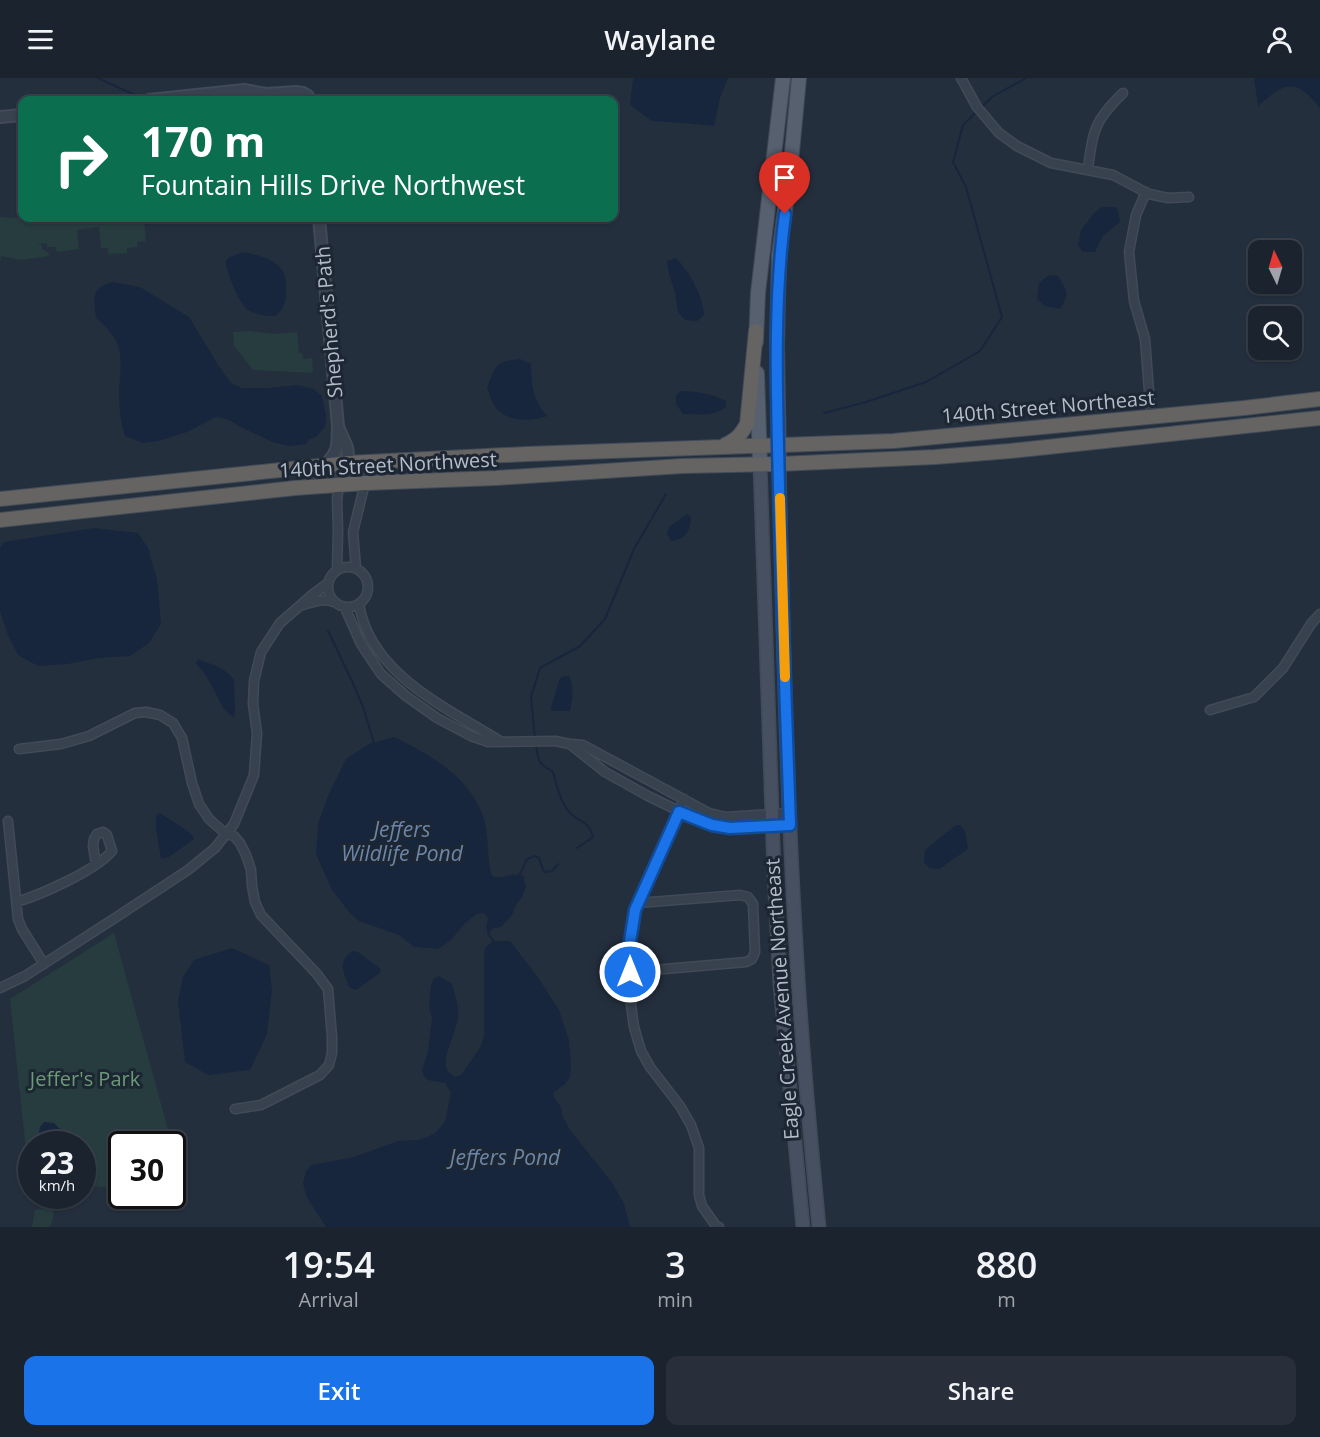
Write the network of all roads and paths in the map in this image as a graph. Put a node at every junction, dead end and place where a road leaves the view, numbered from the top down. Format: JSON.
{"nodes":[{"id":1,"x":783,"y":78,"type":"edge"},
{"id":2,"x":799,"y":78,"type":"edge"},
{"id":3,"x":961,"y":78,"type":"edge"},
{"id":4,"x":1123,"y":93,"type":"dead end"},
{"id":5,"x":187,"y":96,"type":"edge"},
{"id":6,"x":306,"y":96,"type":"edge"},
{"id":7,"x":18,"y":115,"type":"edge"},
{"id":8,"x":0,"y":117,"type":"edge"},
{"id":9,"x":1088,"y":170,"type":"junction"},
{"id":10,"x":1146,"y":192,"type":"junction"},
{"id":11,"x":1189,"y":197,"type":"dead end"},
{"id":12,"x":319,"y":222,"type":"edge"},
{"id":13,"x":756,"y":331,"type":"junction"},
{"id":14,"x":1320,"y":399,"type":"edge"},
{"id":15,"x":1150,"y":417,"type":"junction"},
{"id":16,"x":1320,"y":418,"type":"edge"},
{"id":17,"x":338,"y":426,"type":"junction"},
{"id":18,"x":760,"y":445,"type":"junction"},
{"id":19,"x":778,"y":445,"type":"junction"},
{"id":20,"x":723,"y":447,"type":"junction"},
{"id":21,"x":407,"y":460,"type":"junction"},
{"id":22,"x":349,"y":463,"type":"junction"},
{"id":23,"x":760,"y":464,"type":"junction"},
{"id":24,"x":779,"y":464,"type":"junction"},
{"id":25,"x":325,"y":465,"type":"junction"},
{"id":26,"x":365,"y":483,"type":"junction"},
{"id":27,"x":339,"y":485,"type":"junction"},
{"id":28,"x":295,"y":488,"type":"junction"},
{"id":29,"x":0,"y":499,"type":"edge"},
{"id":30,"x":0,"y":520,"type":"edge"},
{"id":31,"x":356,"y":568,"type":"junction"},
{"id":32,"x":337,"y":570,"type":"junction"},
{"id":33,"x":328,"y":582,"type":"junction"},
{"id":34,"x":334,"y":602,"type":"junction"},
{"id":35,"x":359,"y":604,"type":"junction"},
{"id":36,"x":300,"y":606,"type":"junction"},
{"id":37,"x":345,"y":608,"type":"junction"},
{"id":38,"x":1320,"y":614,"type":"edge"},
{"id":39,"x":1210,"y":710,"type":"dead end"},
{"id":40,"x":501,"y":741,"type":"junction"},
{"id":41,"x":570,"y":744,"type":"junction"},
{"id":42,"x":19,"y":749,"type":"dead end"},
{"id":43,"x":684,"y":800,"type":"junction"},
{"id":44,"x":679,"y":812,"type":"junction"},
{"id":45,"x":790,"y":819,"type":"junction"},
{"id":46,"x":772,"y":820,"type":"junction"},
{"id":47,"x":8,"y":821,"type":"dead end"},
{"id":48,"x":226,"y":834,"type":"junction"},
{"id":49,"x":96,"y":864,"type":"dead end"},
{"id":50,"x":17,"y":902,"type":"junction"},
{"id":51,"x":638,"y":903,"type":"junction"},
{"id":52,"x":44,"y":964,"type":"junction"},
{"id":53,"x":630,"y":972,"type":"junction"},
{"id":54,"x":0,"y":988,"type":"edge"},
{"id":55,"x":235,"y":1109,"type":"dead end"},
{"id":56,"x":719,"y":1227,"type":"edge"},
{"id":57,"x":802,"y":1227,"type":"edge"},
{"id":58,"x":819,"y":1227,"type":"edge"}],
"edges":[{"from":1,"to":13,"type":"main road","name":"Eagle Creek Avenue Northeast"},
{"from":2,"to":19,"type":"main road","name":"Eagle Creek Avenue Northeast"},
{"from":3,"to":9,"type":"street"},
{"from":4,"to":9,"type":"street"},
{"from":5,"to":6,"type":"street"},
{"from":7,"to":8,"type":"street"},
{"from":9,"to":10,"type":"street"},
{"from":10,"to":11,"type":"street"},
{"from":10,"to":15,"type":"street"},
{"from":12,"to":17,"type":"street","name":"Shepherd's Path"},
{"from":13,"to":18,"type":"main road","name":"Eagle Creek Avenue Northeast"},
{"from":13,"to":20,"type":"highway"},
{"from":14,"to":15,"type":"highway","name":"140th Street Northeast"},
{"from":15,"to":19,"type":"highway","name":"140th Street Northeast"},
{"from":16,"to":24,"type":"highway","name":"140th Street Northeast"},
{"from":17,"to":22,"type":"street","name":"Shepherd's Path"},
{"from":17,"to":25,"type":"street","name":"Shepherd's Path"},
{"from":18,"to":19,"type":"highway","name":"140th Street Northwest"},
{"from":18,"to":20,"type":"highway","name":"140th Street Northwest"},
{"from":18,"to":23,"type":"main road","name":"Eagle Creek Avenue Northeast"},
{"from":19,"to":24,"type":"main road","name":"Eagle Creek Avenue Northeast"},
{"from":20,"to":21,"type":"highway","name":"140th Street Northwest"},
{"from":21,"to":22,"type":"highway","name":"140th Street Northwest"},
{"from":21,"to":27,"type":"street"},
{"from":22,"to":25,"type":"highway","name":"140th Street Northwest"},
{"from":22,"to":28,"type":"street"},
{"from":23,"to":24,"type":"highway","name":"140th Street Northwest"},
{"from":23,"to":26,"type":"highway","name":"140th Street Northwest"},
{"from":23,"to":46,"type":"main road","name":"Eagle Creek Avenue Northeast"},
{"from":24,"to":45,"type":"main road","name":"Eagle Creek Avenue Northeast"},
{"from":25,"to":29,"type":"highway","name":"140th Street Northwest"},
{"from":26,"to":27,"type":"highway","name":"140th Street Northwest"},
{"from":26,"to":31,"type":"street"},
{"from":27,"to":28,"type":"highway","name":"140th Street Northwest"},
{"from":27,"to":32,"type":"street"},
{"from":28,"to":30,"type":"highway","name":"140th Street Northwest"},
{"from":31,"to":32,"type":"street"},
{"from":31,"to":35,"type":"street"},
{"from":32,"to":33,"type":"street"},
{"from":33,"to":34,"type":"street"},
{"from":33,"to":36,"type":"street"},
{"from":34,"to":36,"type":"street"},
{"from":34,"to":37,"type":"street"},
{"from":35,"to":37,"type":"street"},
{"from":35,"to":40,"type":"street"},
{"from":36,"to":48,"type":"street"},
{"from":37,"to":40,"type":"street"},
{"from":38,"to":39,"type":"street"},
{"from":40,"to":41,"type":"street"},
{"from":41,"to":43,"type":"street"},
{"from":41,"to":44,"type":"street"},
{"from":42,"to":48,"type":"street"},
{"from":43,"to":44,"type":"street"},
{"from":43,"to":46,"type":"street"},
{"from":44,"to":46,"type":"street"},
{"from":44,"to":51,"type":"street"},
{"from":45,"to":46,"type":"street"},
{"from":45,"to":58,"type":"main road","name":"Eagle Creek Avenue Northeast"},
{"from":46,"to":57,"type":"main road","name":"Eagle Creek Avenue Northeast"},
{"from":47,"to":50,"type":"street"},
{"from":48,"to":52,"type":"street"},
{"from":48,"to":55,"type":"street"},
{"from":49,"to":50,"type":"street"},
{"from":50,"to":52,"type":"street"},
{"from":51,"to":53,"type":"street"},
{"from":51,"to":53,"type":"street"},
{"from":52,"to":54,"type":"street"},
{"from":53,"to":56,"type":"street"}]}
